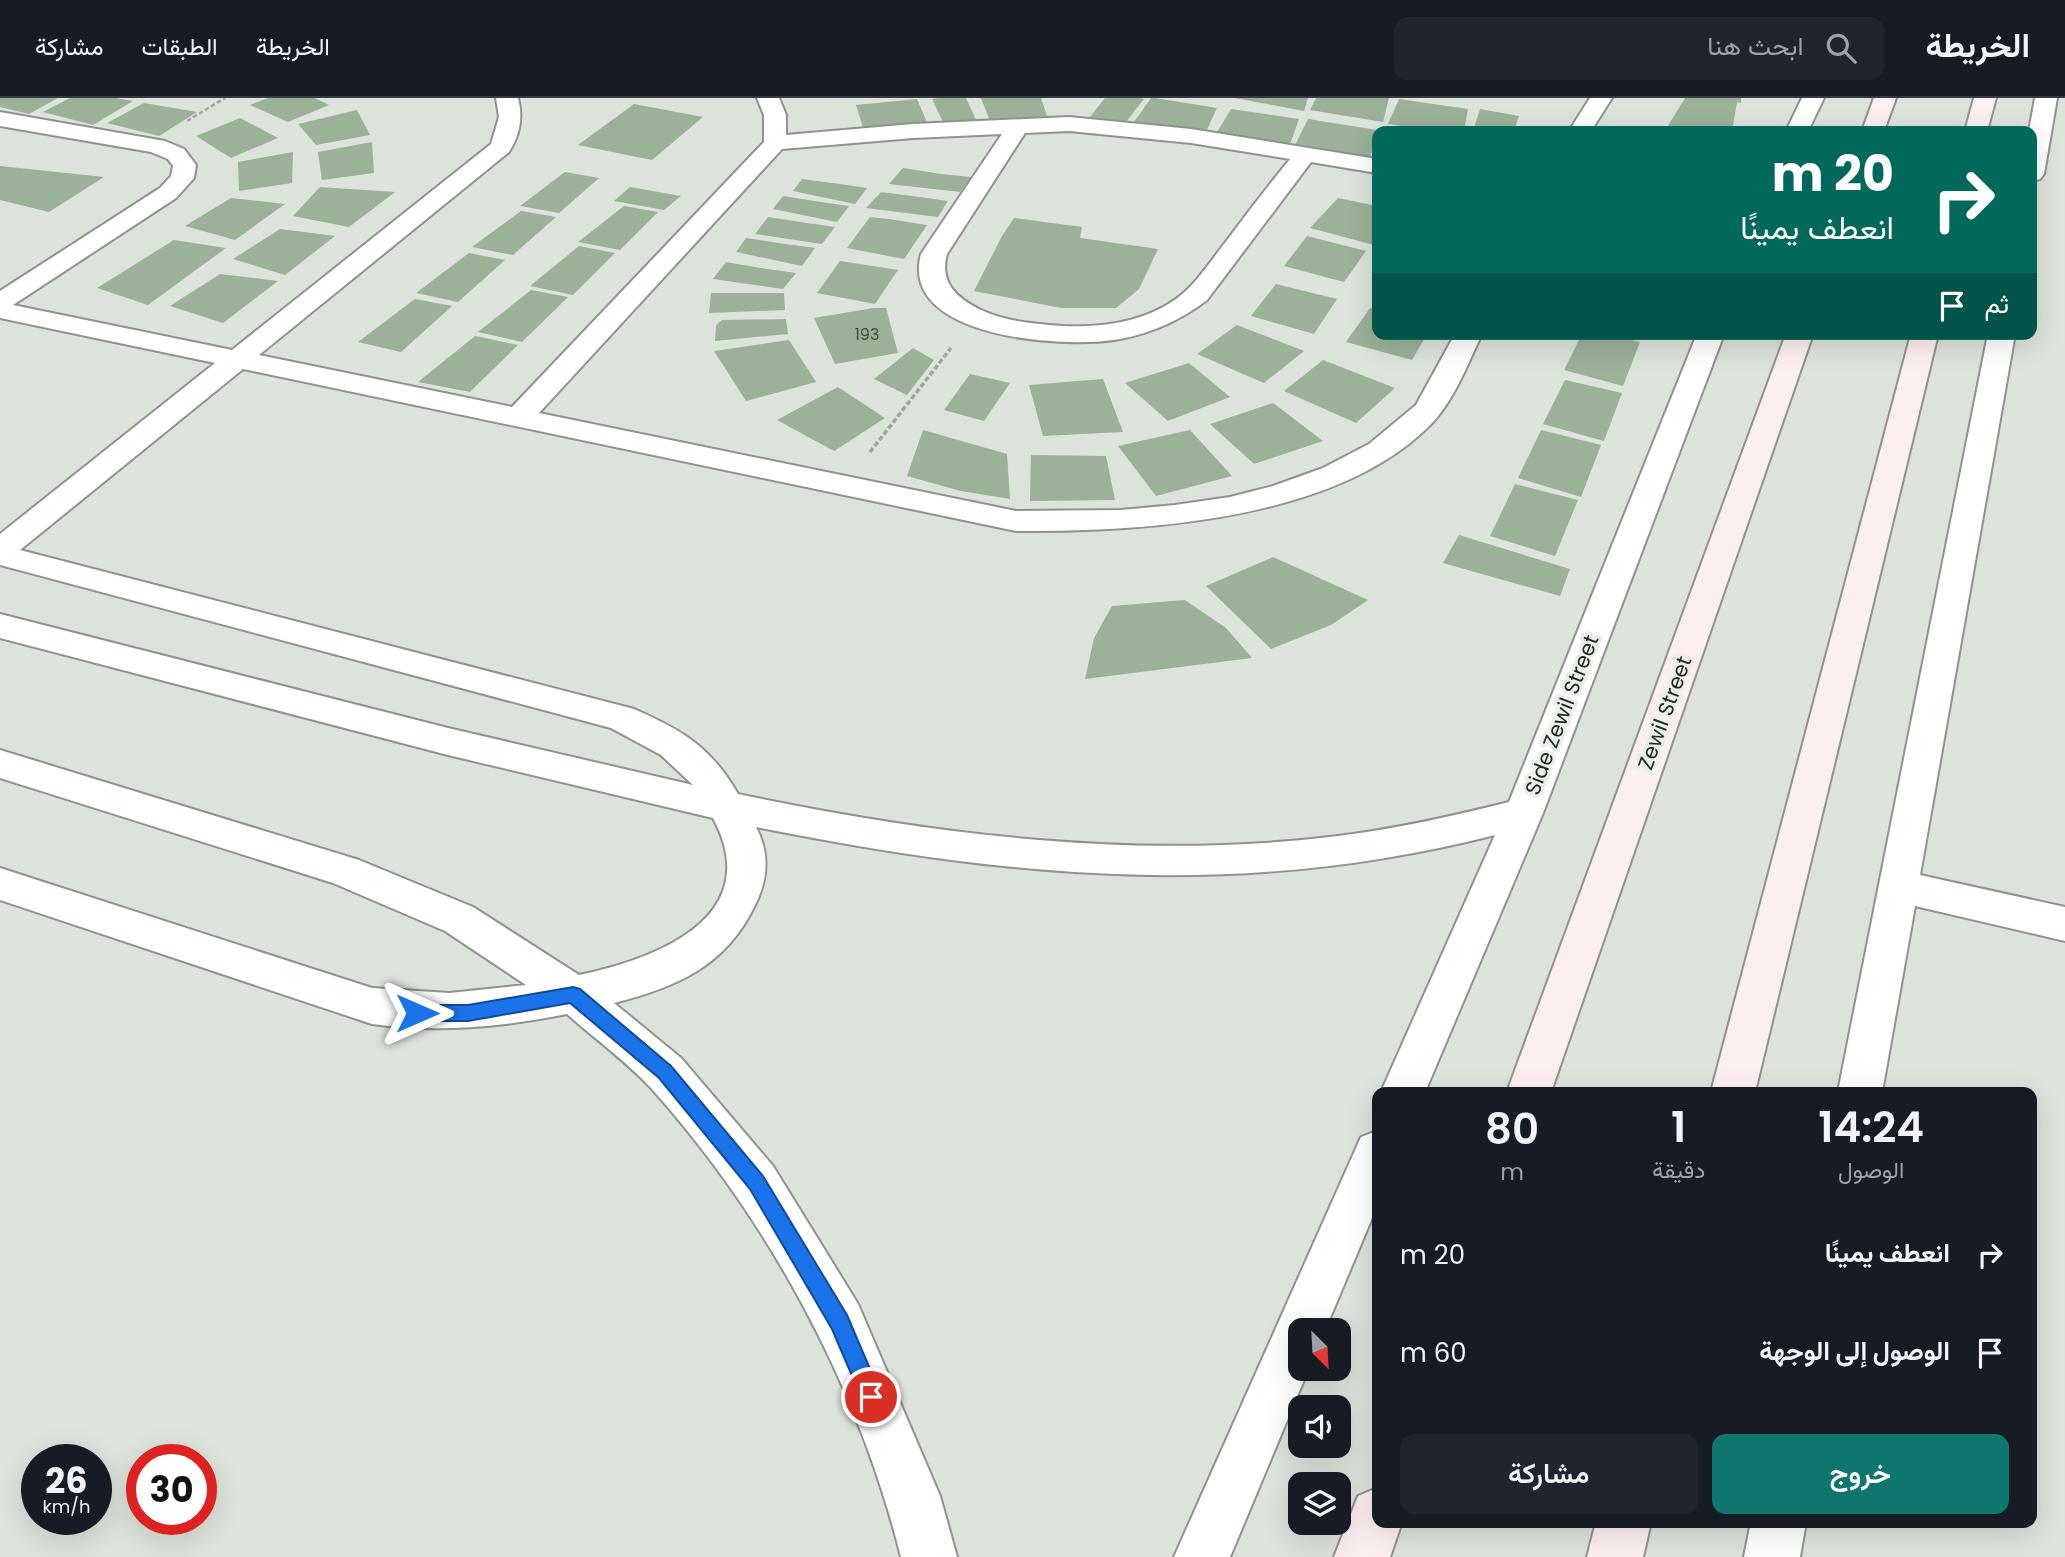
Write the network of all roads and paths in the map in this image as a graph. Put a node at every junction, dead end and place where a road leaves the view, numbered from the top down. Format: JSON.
{"nodes":[{"id":1,"x":508,"y":98,"type":"edge"},
{"id":2,"x":768,"y":98,"type":"edge"},
{"id":3,"x":1601,"y":98,"type":"edge"},
{"id":4,"x":1813,"y":98,"type":"edge"},
{"id":5,"x":1885,"y":98,"type":"edge"},
{"id":6,"x":1985,"y":98,"type":"edge"},
{"id":7,"x":2046,"y":98,"type":"edge"},
{"id":8,"x":0,"y":119,"type":"edge"},
{"id":9,"x":1018,"y":126,"type":"junction"},
{"id":10,"x":1583,"y":126,"type":"edge"},
{"id":11,"x":1799,"y":126,"type":"edge"},
{"id":12,"x":1875,"y":126,"type":"edge"},
{"id":13,"x":1977,"y":126,"type":"edge"},
{"id":14,"x":775,"y":143,"type":"junction"},
{"id":15,"x":2037,"y":147,"type":"edge"},
{"id":16,"x":1305,"y":154,"type":"junction"},
{"id":17,"x":1372,"y":165,"type":"edge"},
{"id":18,"x":0,"y":302,"type":"edge"},
{"id":19,"x":0,"y":310,"type":"edge"},
{"id":20,"x":975,"y":317,"type":"junction"},
{"id":21,"x":1466,"y":340,"type":"edge"},
{"id":22,"x":1709,"y":340,"type":"edge"},
{"id":23,"x":1798,"y":340,"type":"edge"},
{"id":24,"x":1923,"y":340,"type":"edge"},
{"id":25,"x":2001,"y":340,"type":"edge"},
{"id":26,"x":239,"y":359,"type":"junction"},
{"id":27,"x":518,"y":418,"type":"junction"},
{"id":28,"x":844,"y":485,"type":"junction"},
{"id":29,"x":0,"y":550,"type":"edge"},
{"id":30,"x":0,"y":555,"type":"edge"},
{"id":31,"x":0,"y":626,"type":"edge"},
{"id":32,"x":0,"y":764,"type":"edge"},
{"id":33,"x":726,"y":808,"type":"junction"},
{"id":34,"x":1524,"y":813,"type":"junction"},
{"id":35,"x":0,"y":884,"type":"edge"},
{"id":36,"x":1899,"y":886,"type":"junction"},
{"id":37,"x":2065,"y":925,"type":"edge"},
{"id":38,"x":573,"y":995,"type":"junction"},
{"id":39,"x":1405,"y":1087,"type":"edge"},
{"id":40,"x":1531,"y":1087,"type":"edge"},
{"id":41,"x":1734,"y":1087,"type":"edge"},
{"id":42,"x":1861,"y":1087,"type":"edge"},
{"id":43,"x":1372,"y":1164,"type":"edge"},
{"id":44,"x":1305,"y":1318,"type":"edge"},
{"id":45,"x":1288,"y":1358,"type":"edge"},
{"id":46,"x":1372,"y":1528,"type":"edge"},
{"id":47,"x":1622,"y":1528,"type":"edge"},
{"id":48,"x":1778,"y":1528,"type":"edge"},
{"id":49,"x":929,"y":1557,"type":"edge"},
{"id":50,"x":1202,"y":1557,"type":"edge"},
{"id":51,"x":1362,"y":1557,"type":"edge"},
{"id":52,"x":1615,"y":1557,"type":"edge"},
{"id":53,"x":1772,"y":1557,"type":"edge"}],
"edges":[{"from":1,"to":26,"type":"street"},
{"from":2,"to":14,"type":"street"},
{"from":3,"to":10,"type":"street"},
{"from":4,"to":11,"type":"street"},
{"from":5,"to":12,"type":"main road"},
{"from":6,"to":13,"type":"main road"},
{"from":7,"to":15,"type":"street"},
{"from":8,"to":18,"type":"street"},
{"from":9,"to":14,"type":"street"},
{"from":9,"to":16,"type":"street"},
{"from":9,"to":20,"type":"street"},
{"from":14,"to":27,"type":"street"},
{"from":16,"to":17,"type":"street"},
{"from":16,"to":20,"type":"street"},
{"from":19,"to":26,"type":"street"},
{"from":20,"to":28,"type":"path"},
{"from":21,"to":28,"type":"street"},
{"from":22,"to":34,"type":"street","name":"Side Zewil Street"},
{"from":23,"to":40,"type":"main road","name":"Zewil Street"},
{"from":24,"to":41,"type":"main road"},
{"from":25,"to":36,"type":"street"},
{"from":26,"to":27,"type":"street"},
{"from":26,"to":29,"type":"street"},
{"from":27,"to":28,"type":"street"},
{"from":30,"to":33,"type":"street"},
{"from":31,"to":33,"type":"street"},
{"from":32,"to":38,"type":"street"},
{"from":33,"to":34,"type":"street"},
{"from":33,"to":38,"type":"street"},
{"from":34,"to":39,"type":"street","name":"Side Zewil Street"},
{"from":35,"to":38,"type":"street"},
{"from":36,"to":37,"type":"street"},
{"from":36,"to":42,"type":"street"},
{"from":38,"to":49,"type":"street"},
{"from":43,"to":44,"type":"street"},
{"from":45,"to":50,"type":"street"},
{"from":46,"to":51,"type":"main road"},
{"from":47,"to":52,"type":"main road"},
{"from":48,"to":53,"type":"street"}]}
